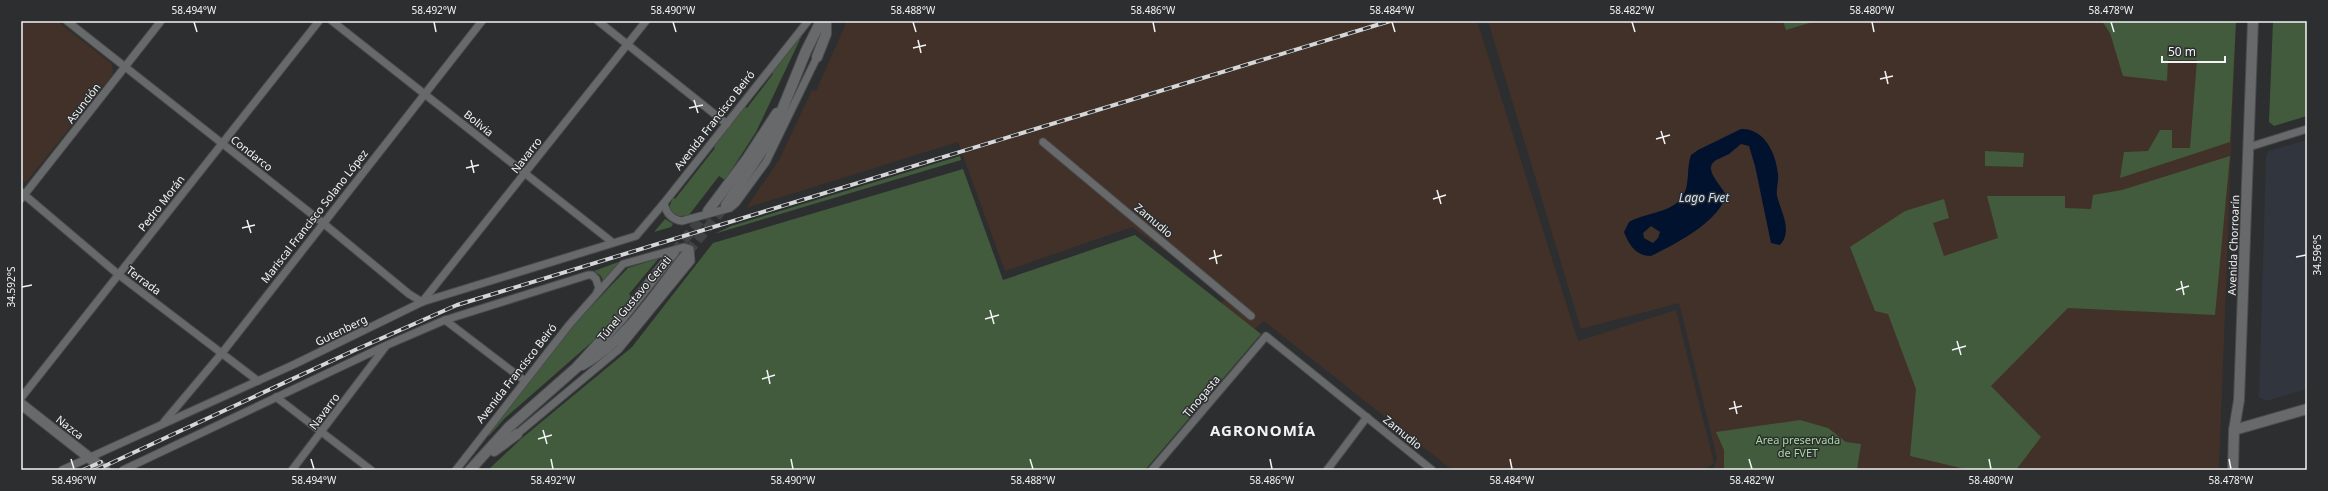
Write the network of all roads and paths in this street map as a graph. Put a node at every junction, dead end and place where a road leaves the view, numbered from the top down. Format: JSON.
{"nodes":[{"id":1,"x":67,"y":21,"type":"edge"},
{"id":2,"x":162,"y":21,"type":"edge"},
{"id":3,"x":319,"y":21,"type":"edge"},
{"id":4,"x":332,"y":21,"type":"edge"},
{"id":5,"x":482,"y":21,"type":"edge"},
{"id":6,"x":598,"y":21,"type":"edge"},
{"id":7,"x":646,"y":21,"type":"edge"},
{"id":8,"x":808,"y":21,"type":"edge"},
{"id":9,"x":821,"y":21,"type":"edge"},
{"id":10,"x":826,"y":21,"type":"edge"},
{"id":11,"x":2253,"y":21,"type":"edge"},
{"id":12,"x":627,"y":45,"type":"junction"},
{"id":13,"x":817,"y":57,"type":"joint"},
{"id":14,"x":126,"y":66,"type":"junction"},
{"id":15,"x":425,"y":93,"type":"junction"},
{"id":16,"x":788,"y":98,"type":"junction"},
{"id":17,"x":727,"y":124,"type":"junction"},
{"id":18,"x":2307,"y":130,"type":"edge"},
{"id":19,"x":1042,"y":142,"type":"dead end"},
{"id":20,"x":222,"y":143,"type":"junction"},
{"id":21,"x":2249,"y":147,"type":"junction"},
{"id":22,"x":525,"y":174,"type":"junction"},
{"id":23,"x":22,"y":195,"type":"edge"},
{"id":24,"x":664,"y":203,"type":"junction"},
{"id":25,"x":726,"y":205,"type":"tunnel mouth"},
{"id":26,"x":708,"y":211,"type":"tunnel mouth"},
{"id":27,"x":323,"y":223,"type":"junction"},
{"id":28,"x":638,"y":234,"type":"joint"},
{"id":29,"x":612,"y":242,"type":"junction"},
{"id":30,"x":674,"y":252,"type":"tunnel mouth"},
{"id":31,"x":688,"y":252,"type":"tunnel mouth"},
{"id":32,"x":119,"y":275,"type":"junction"},
{"id":33,"x":597,"y":292,"type":"junction"},
{"id":34,"x":422,"y":302,"type":"junction"},
{"id":35,"x":1251,"y":316,"type":"dead end"},
{"id":36,"x":445,"y":320,"type":"junction"},
{"id":37,"x":1266,"y":336,"type":"joint"},
{"id":38,"x":387,"y":345,"type":"junction"},
{"id":39,"x":222,"y":353,"type":"junction"},
{"id":40,"x":576,"y":368,"type":"junction"},
{"id":41,"x":258,"y":381,"type":"junction"},
{"id":42,"x":525,"y":381,"type":"junction"},
{"id":43,"x":276,"y":397,"type":"junction"},
{"id":44,"x":21,"y":398,"type":"edge"},
{"id":45,"x":21,"y":404,"type":"edge"},
{"id":46,"x":2307,"y":409,"type":"edge"},
{"id":47,"x":1367,"y":417,"type":"junction"},
{"id":48,"x":162,"y":423,"type":"junction"},
{"id":49,"x":2234,"y":430,"type":"junction"},
{"id":50,"x":323,"y":432,"type":"junction"},
{"id":51,"x":517,"y":434,"type":"joint"},
{"id":52,"x":89,"y":457,"type":"junction"},
{"id":53,"x":480,"y":460,"type":"junction"},
{"id":54,"x":62,"y":470,"type":"edge"},
{"id":55,"x":105,"y":470,"type":"edge"},
{"id":56,"x":122,"y":470,"type":"edge"},
{"id":57,"x":292,"y":470,"type":"edge"},
{"id":58,"x":371,"y":470,"type":"edge"},
{"id":59,"x":456,"y":470,"type":"edge"},
{"id":60,"x":470,"y":470,"type":"edge"},
{"id":61,"x":1153,"y":470,"type":"edge"},
{"id":62,"x":1327,"y":470,"type":"edge"},
{"id":63,"x":1432,"y":470,"type":"edge"},
{"id":64,"x":2233,"y":470,"type":"edge"}],
"edges":[{"from":1,"to":14,"type":"street","name":"Condarco"},
{"from":2,"to":14,"type":"street","name":"Asunción"},
{"from":3,"to":20,"type":"street","name":"Pedro Morán"},
{"from":4,"to":15,"type":"street","name":"Bolivia"},
{"from":5,"to":15,"type":"street","name":"Mariscal Francisco Solano López"},
{"from":6,"to":12,"type":"street"},
{"from":7,"to":12,"type":"street","name":"Navarro"},
{"from":8,"to":17,"type":"street","name":"Avenida Francisco Beiró"},
{"from":9,"to":16,"type":"main road"},
{"from":10,"to":13,"type":"main road"},
{"from":11,"to":21,"type":"main road","name":"Avenida Chorroarín"},
{"from":12,"to":17,"type":"street"},
{"from":12,"to":22,"type":"street","name":"Navarro"},
{"from":13,"to":24,"type":"street"},
{"from":14,"to":20,"type":"street","name":"Condarco"},
{"from":14,"to":23,"type":"street","name":"Asunción"},
{"from":15,"to":22,"type":"street","name":"Bolivia"},
{"from":15,"to":27,"type":"street","name":"Mariscal Francisco Solano López"},
{"from":16,"to":25,"type":"main road"},
{"from":16,"to":26,"type":"main road"},
{"from":17,"to":24,"type":"street","name":"Avenida Francisco Beiró"},
{"from":18,"to":21,"type":"street"},
{"from":19,"to":35,"type":"street","name":"Zamudio"},
{"from":20,"to":27,"type":"street","name":"Condarco"},
{"from":20,"to":32,"type":"street","name":"Pedro Morán"},
{"from":21,"to":49,"type":"main road","name":"Avenida Chorroarín"},
{"from":22,"to":29,"type":"street","name":"Bolivia"},
{"from":22,"to":34,"type":"street","name":"Navarro"},
{"from":23,"to":32,"type":"street","name":"Terrada"},
{"from":24,"to":28,"type":"street","name":"Avenida Francisco Beiró"},
{"from":27,"to":34,"type":"street","name":"Condarco"},
{"from":27,"to":39,"type":"street","name":"Mariscal Francisco Solano López"},
{"from":28,"to":29,"type":"street","name":"Gutenberg"},
{"from":29,"to":34,"type":"street","name":"Gutenberg"},
{"from":30,"to":40,"type":"main road","name":"Túnel Gustavo Cerati"},
{"from":31,"to":40,"type":"main road","name":"Túnel Gustavo Cerati"},
{"from":32,"to":39,"type":"street","name":"Terrada"},
{"from":32,"to":44,"type":"street","name":"Pedro Morán"},
{"from":33,"to":36,"type":"street"},
{"from":33,"to":42,"type":"street","name":"Avenida Francisco Beiró"},
{"from":33,"to":51,"type":"street","name":"Avenida Francisco Beiró"},
{"from":34,"to":41,"type":"street","name":"Gutenberg"},
{"from":36,"to":38,"type":"street"},
{"from":36,"to":42,"type":"street"},
{"from":37,"to":47,"type":"street","name":"Zamudio"},
{"from":37,"to":61,"type":"street","name":"Tinogasta"},
{"from":38,"to":43,"type":"street"},
{"from":38,"to":50,"type":"street","name":"Navarro"},
{"from":39,"to":41,"type":"street","name":"Terrada"},
{"from":39,"to":48,"type":"street","name":"Mariscal Francisco Solano López"},
{"from":40,"to":53,"type":"main road","name":"Túnel Gustavo Cerati"},
{"from":41,"to":48,"type":"street","name":"Gutenberg"},
{"from":42,"to":59,"type":"street","name":"Avenida Francisco Beiró"},
{"from":43,"to":50,"type":"street"},
{"from":43,"to":56,"type":"street"},
{"from":45,"to":52,"type":"main road","name":"Nazca"},
{"from":46,"to":49,"type":"main road"},
{"from":47,"to":62,"type":"street"},
{"from":47,"to":63,"type":"street","name":"Zamudio"},
{"from":48,"to":52,"type":"street","name":"Gutenberg"},
{"from":49,"to":64,"type":"main road","name":"Avenida Chorroarín"},
{"from":50,"to":57,"type":"street","name":"Navarro"},
{"from":50,"to":58,"type":"street"},
{"from":51,"to":53,"type":"main road"},
{"from":52,"to":54,"type":"street","name":"Gutenberg"},
{"from":52,"to":55,"type":"main road","name":"Nazca"},
{"from":53,"to":60,"type":"main road"}]}
